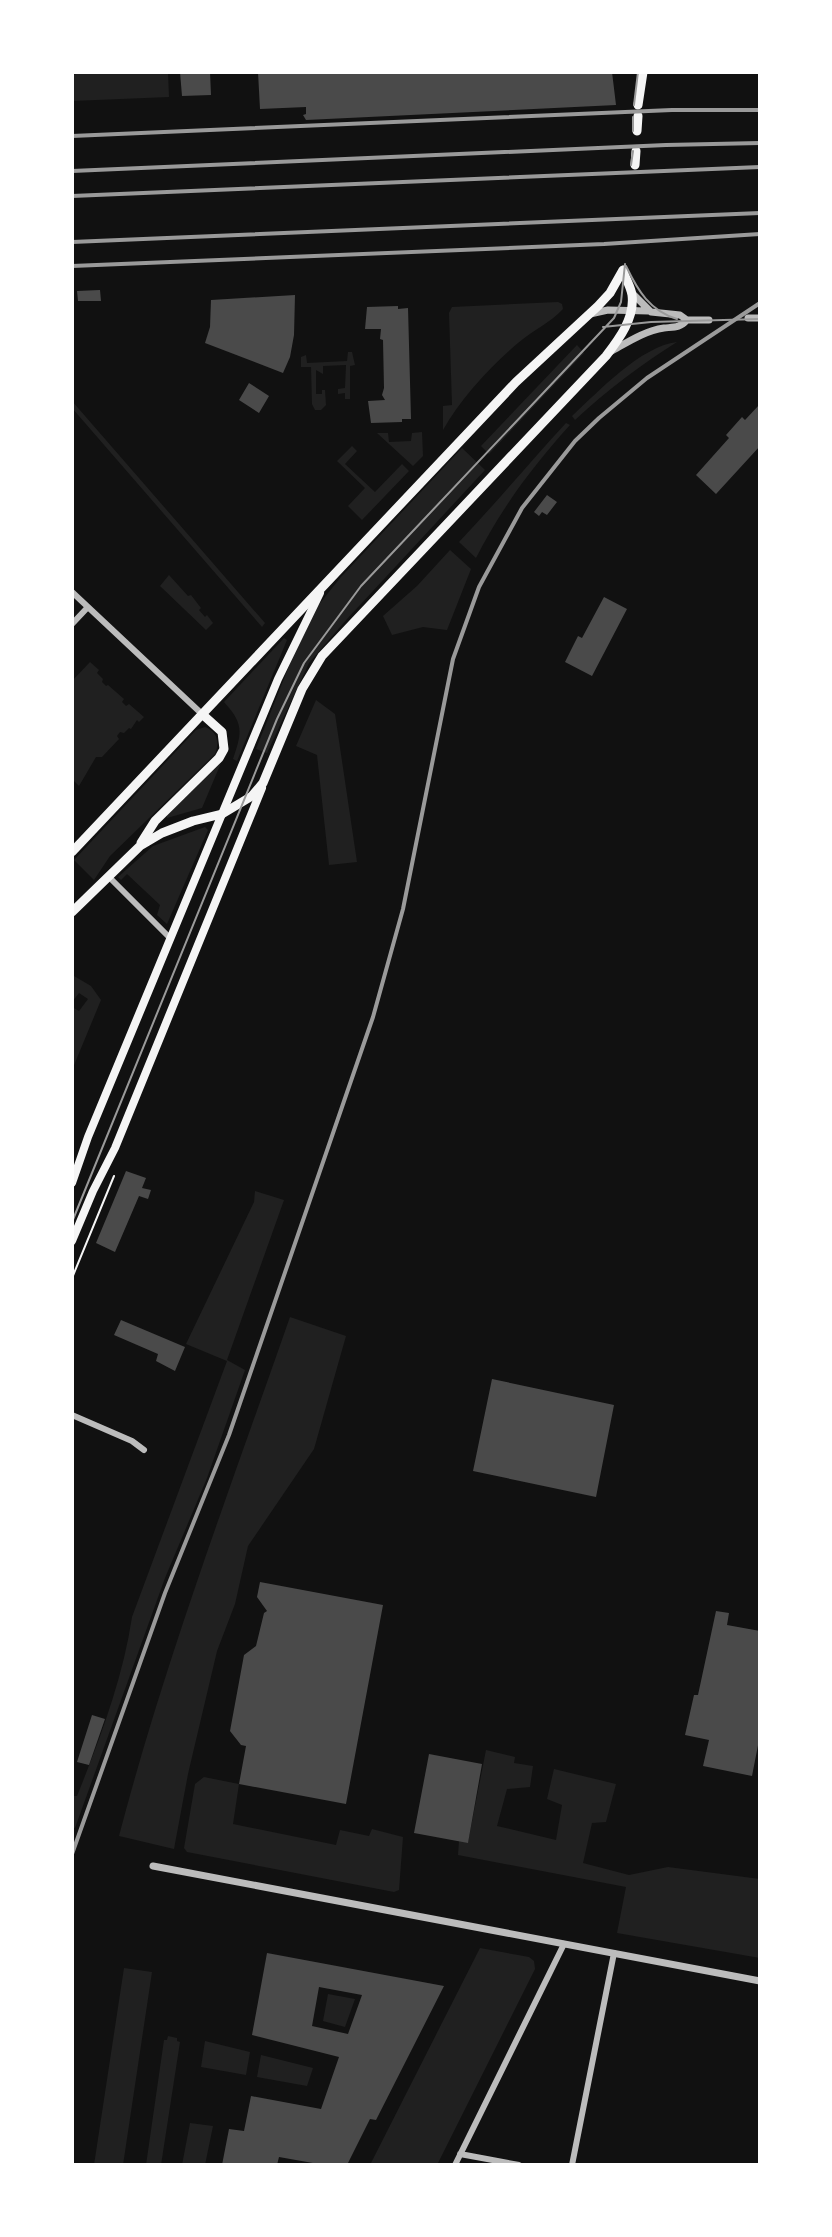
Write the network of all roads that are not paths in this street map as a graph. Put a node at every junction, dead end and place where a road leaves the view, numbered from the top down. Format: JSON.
{"nodes":[{"id":1,"x":643,"y":72,"type":"edge"},
{"id":2,"x":638,"y":105,"type":"dead end"},
{"id":3,"x":638,"y":116,"type":"dead end"},
{"id":4,"x":637,"y":131,"type":"dead end"},
{"id":5,"x":636,"y":151,"type":"dead end"},
{"id":6,"x":635,"y":165,"type":"dead end"},
{"id":7,"x":633,"y":294,"type":"junction"},
{"id":8,"x":630,"y":311,"type":"junction"},
{"id":9,"x":651,"y":312,"type":"junction"},
{"id":10,"x":585,"y":316,"type":"junction"},
{"id":11,"x":748,"y":318,"type":"dead end"},
{"id":12,"x":760,"y":318,"type":"edge"},
{"id":13,"x":687,"y":320,"type":"junction"},
{"id":14,"x":709,"y":320,"type":"dead end"},
{"id":15,"x":608,"y":353,"type":"junction"},
{"id":16,"x":324,"y":585,"type":"junction"},
{"id":17,"x":72,"y":592,"type":"edge"},
{"id":18,"x":88,"y":607,"type":"junction"},
{"id":19,"x":72,"y":624,"type":"edge"},
{"id":20,"x":202,"y":714,"type":"junction"},
{"id":21,"x":263,"y":783,"type":"junction"},
{"id":22,"x":222,"y":814,"type":"junction"},
{"id":23,"x":74,"y":845,"type":"edge"},
{"id":24,"x":140,"y":846,"type":"junction"},
{"id":25,"x":108,"y":876,"type":"junction"},
{"id":26,"x":72,"y":912,"type":"edge"},
{"id":27,"x":170,"y":938,"type":"junction"},
{"id":28,"x":72,"y":1183,"type":"edge"},
{"id":29,"x":72,"y":1241,"type":"edge"},
{"id":30,"x":72,"y":1415,"type":"edge"},
{"id":31,"x":144,"y":1450,"type":"dead end"},
{"id":32,"x":153,"y":1866,"type":"dead end"},
{"id":33,"x":564,"y":1944,"type":"junction"},
{"id":34,"x":614,"y":1953,"type":"junction"},
{"id":35,"x":760,"y":1981,"type":"edge"},
{"id":36,"x":460,"y":2154,"type":"junction"},
{"id":37,"x":455,"y":2165,"type":"edge"},
{"id":38,"x":519,"y":2165,"type":"edge"},
{"id":39,"x":572,"y":2165,"type":"edge"}],
"edges":[{"from":1,"to":2,"type":"main road"},
{"from":3,"to":4,"type":"main road"},
{"from":5,"to":6,"type":"main road"},
{"from":7,"to":8,"type":"main road"},
{"from":7,"to":9,"type":"street"},
{"from":7,"to":10,"type":"main road"},
{"from":8,"to":9,"type":"street"},
{"from":8,"to":10,"type":"street"},
{"from":8,"to":15,"type":"main road"},
{"from":9,"to":13,"type":"street"},
{"from":10,"to":16,"type":"main road"},
{"from":11,"to":12,"type":"street"},
{"from":13,"to":14,"type":"street"},
{"from":13,"to":15,"type":"street"},
{"from":15,"to":21,"type":"main road"},
{"from":16,"to":20,"type":"main road"},
{"from":16,"to":22,"type":"main road"},
{"from":17,"to":18,"type":"street"},
{"from":18,"to":19,"type":"street"},
{"from":18,"to":20,"type":"street"},
{"from":20,"to":23,"type":"main road"},
{"from":20,"to":24,"type":"main road"},
{"from":21,"to":22,"type":"main road"},
{"from":21,"to":29,"type":"main road"},
{"from":22,"to":24,"type":"main road"},
{"from":22,"to":27,"type":"main road"},
{"from":24,"to":25,"type":"main road"},
{"from":25,"to":26,"type":"main road"},
{"from":25,"to":27,"type":"street"},
{"from":27,"to":28,"type":"main road"},
{"from":30,"to":31,"type":"street"},
{"from":32,"to":33,"type":"street"},
{"from":33,"to":34,"type":"street"},
{"from":33,"to":36,"type":"street"},
{"from":34,"to":35,"type":"street"},
{"from":34,"to":39,"type":"street"},
{"from":36,"to":37,"type":"street"},
{"from":36,"to":38,"type":"street"}]}
